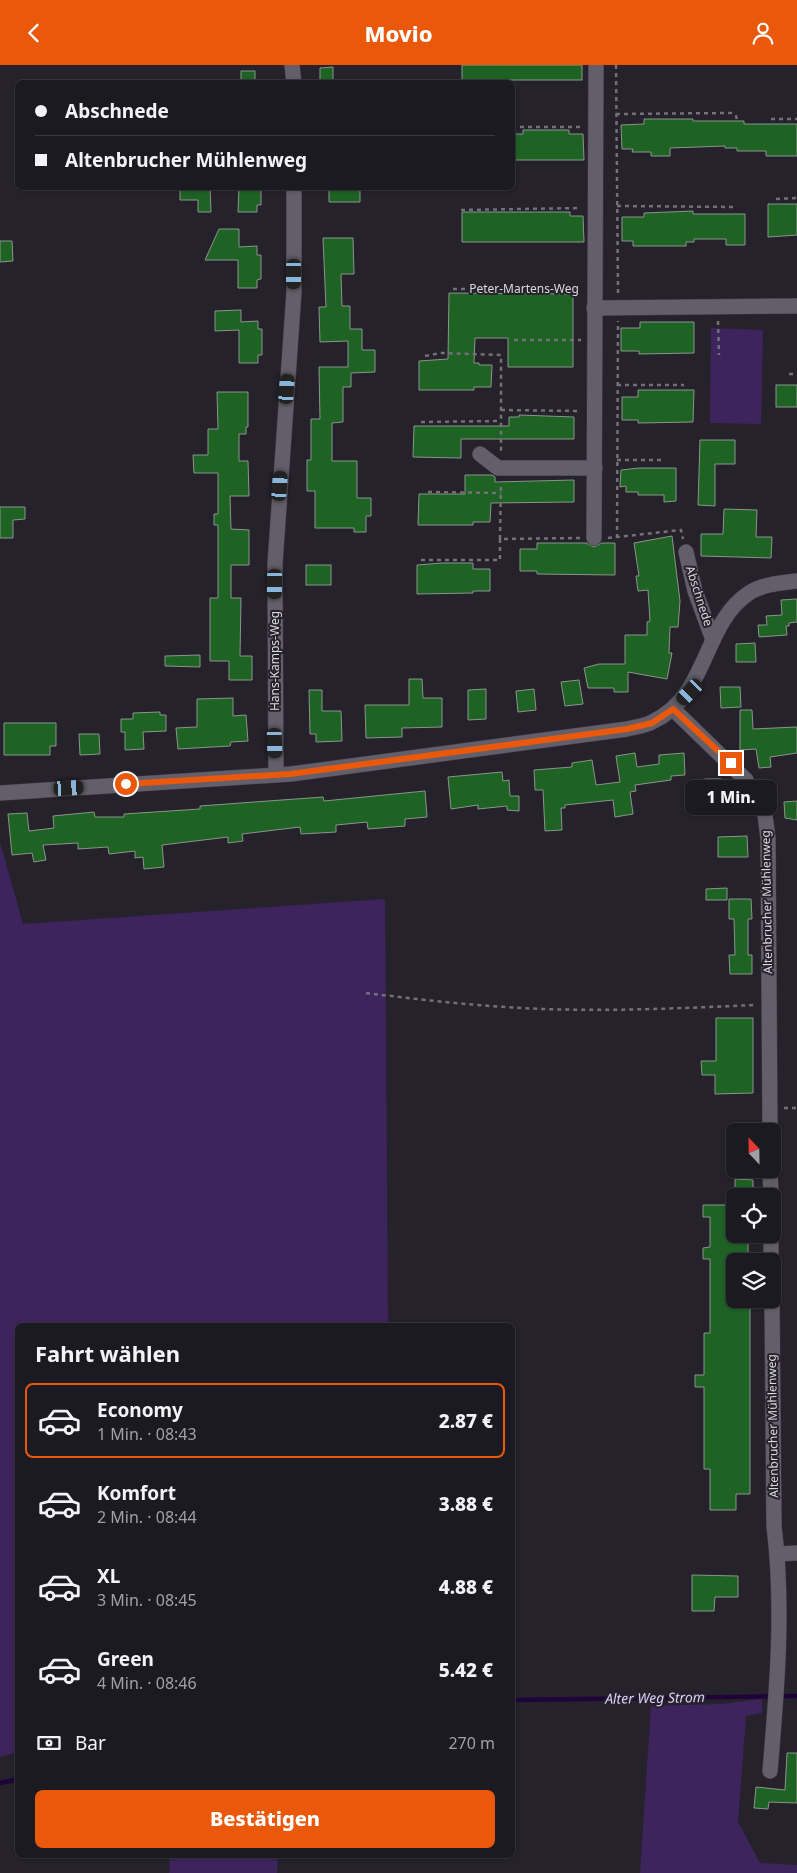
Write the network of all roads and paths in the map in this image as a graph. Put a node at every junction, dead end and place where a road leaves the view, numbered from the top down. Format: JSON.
{"nodes":[{"id":1,"x":292,"y":65,"type":"edge"},
{"id":2,"x":596,"y":65,"type":"edge"},
{"id":3,"x":616,"y":65,"type":"edge"},
{"id":4,"x":294,"y":80,"type":"edge"},
{"id":5,"x":616,"y":114,"type":"junction"},
{"id":6,"x":771,"y":119,"type":"dead end"},
{"id":7,"x":797,"y":119,"type":"edge"},
{"id":8,"x":737,"y":120,"type":"dead end"},
{"id":9,"x":515,"y":127,"type":"edge"},
{"id":10,"x":596,"y":127,"type":"junction"},
{"id":11,"x":294,"y":190,"type":"edge"},
{"id":12,"x":776,"y":199,"type":"dead end"},
{"id":13,"x":797,"y":199,"type":"edge"},
{"id":14,"x":617,"y":206,"type":"junction"},
{"id":15,"x":737,"y":207,"type":"dead end"},
{"id":16,"x":595,"y":208,"type":"junction"},
{"id":17,"x":461,"y":210,"type":"dead end"},
{"id":18,"x":453,"y":289,"type":"dead end"},
{"id":19,"x":595,"y":289,"type":"junction"},
{"id":20,"x":797,"y":306,"type":"edge"},
{"id":21,"x":618,"y":307,"type":"junction"},
{"id":22,"x":718,"y":307,"type":"junction"},
{"id":23,"x":594,"y":308,"type":"junction"},
{"id":24,"x":514,"y":340,"type":"dead end"},
{"id":25,"x":595,"y":340,"type":"junction"},
{"id":26,"x":719,"y":355,"type":"dead end"},
{"id":27,"x":425,"y":356,"type":"dead end"},
{"id":28,"x":789,"y":374,"type":"dead end"},
{"id":29,"x":797,"y":374,"type":"edge"},
{"id":30,"x":617,"y":385,"type":"junction"},
{"id":31,"x":684,"y":385,"type":"dead end"},
{"id":32,"x":501,"y":410,"type":"junction"},
{"id":33,"x":595,"y":411,"type":"junction"},
{"id":34,"x":501,"y":421,"type":"junction"},
{"id":35,"x":420,"y":422,"type":"dead end"},
{"id":36,"x":480,"y":455,"type":"dead end"},
{"id":37,"x":616,"y":459,"type":"junction"},
{"id":38,"x":666,"y":460,"type":"dead end"},
{"id":39,"x":501,"y":468,"type":"junction"},
{"id":40,"x":595,"y":468,"type":"junction"},
{"id":41,"x":428,"y":492,"type":"dead end"},
{"id":42,"x":501,"y":493,"type":"junction"},
{"id":43,"x":594,"y":538,"type":"joint"},
{"id":44,"x":500,"y":539,"type":"junction"},
{"id":45,"x":686,"y":552,"type":"joint"},
{"id":46,"x":421,"y":560,"type":"dead end"},
{"id":47,"x":797,"y":581,"type":"edge"},
{"id":48,"x":713,"y":640,"type":"junction"},
{"id":49,"x":673,"y":709,"type":"junction"},
{"id":50,"x":276,"y":775,"type":"junction"},
{"id":51,"x":0,"y":793,"type":"edge"},
{"id":52,"x":366,"y":993,"type":"dead end"},
{"id":53,"x":768,"y":1005,"type":"junction"},
{"id":54,"x":781,"y":1108,"type":"dead end"},
{"id":55,"x":797,"y":1108,"type":"edge"},
{"id":56,"x":770,"y":1123,"type":"edge"},
{"id":57,"x":772,"y":1308,"type":"edge"},
{"id":58,"x":797,"y":1553,"type":"edge"},
{"id":59,"x":777,"y":1554,"type":"junction"},
{"id":60,"x":770,"y":1771,"type":"dead end"}],
"edges":[{"from":1,"to":4,"type":"street"},
{"from":2,"to":10,"type":"street","name":"Peter-Martens-Weg"},
{"from":3,"to":5,"type":"path"},
{"from":5,"to":8,"type":"path"},
{"from":5,"to":14,"type":"path"},
{"from":6,"to":7,"type":"path"},
{"from":9,"to":10,"type":"path"},
{"from":10,"to":16,"type":"street","name":"Peter-Martens-Weg"},
{"from":11,"to":50,"type":"street","name":"Hans-Kamps-Weg"},
{"from":12,"to":13,"type":"path"},
{"from":14,"to":15,"type":"path"},
{"from":14,"to":21,"type":"path"},
{"from":16,"to":17,"type":"path"},
{"from":16,"to":19,"type":"street","name":"Peter-Martens-Weg"},
{"from":18,"to":19,"type":"path","name":"Peter-Martens-Weg"},
{"from":19,"to":23,"type":"street","name":"Peter-Martens-Weg"},
{"from":20,"to":22,"type":"street"},
{"from":21,"to":22,"type":"street"},
{"from":21,"to":23,"type":"street"},
{"from":21,"to":30,"type":"path"},
{"from":22,"to":26,"type":"path"},
{"from":23,"to":25,"type":"street","name":"Peter-Martens-Weg"},
{"from":24,"to":25,"type":"path"},
{"from":25,"to":33,"type":"street","name":"Peter-Martens-Weg"},
{"from":27,"to":32,"type":"path"},
{"from":28,"to":29,"type":"path"},
{"from":30,"to":31,"type":"path"},
{"from":30,"to":37,"type":"path"},
{"from":32,"to":33,"type":"path"},
{"from":32,"to":34,"type":"path"},
{"from":33,"to":40,"type":"street","name":"Peter-Martens-Weg"},
{"from":34,"to":35,"type":"path"},
{"from":34,"to":39,"type":"path"},
{"from":36,"to":39,"type":"street"},
{"from":37,"to":38,"type":"path"},
{"from":37,"to":45,"type":"path"},
{"from":39,"to":40,"type":"street"},
{"from":39,"to":42,"type":"path"},
{"from":40,"to":43,"type":"street","name":"Peter-Martens-Weg"},
{"from":41,"to":42,"type":"path"},
{"from":42,"to":44,"type":"path"},
{"from":43,"to":44,"type":"path"},
{"from":44,"to":46,"type":"path"},
{"from":45,"to":48,"type":"street","name":"Abschnede"},
{"from":47,"to":48,"type":"street","name":"Abschnede"},
{"from":48,"to":49,"type":"street","name":"Abschnede"},
{"from":49,"to":50,"type":"street","name":"Abschnede"},
{"from":49,"to":53,"type":"street","name":"Altenbrucher Mühlenweg"},
{"from":50,"to":51,"type":"street","name":"Abschnede"},
{"from":52,"to":53,"type":"path"},
{"from":53,"to":56,"type":"street","name":"Altenbrucher Mühlenweg"},
{"from":54,"to":55,"type":"path"},
{"from":57,"to":59,"type":"street","name":"Altenbrucher Mühlenweg"},
{"from":58,"to":59,"type":"street"},
{"from":59,"to":60,"type":"street","name":"Altenbrucher Mühlenweg"}]}
